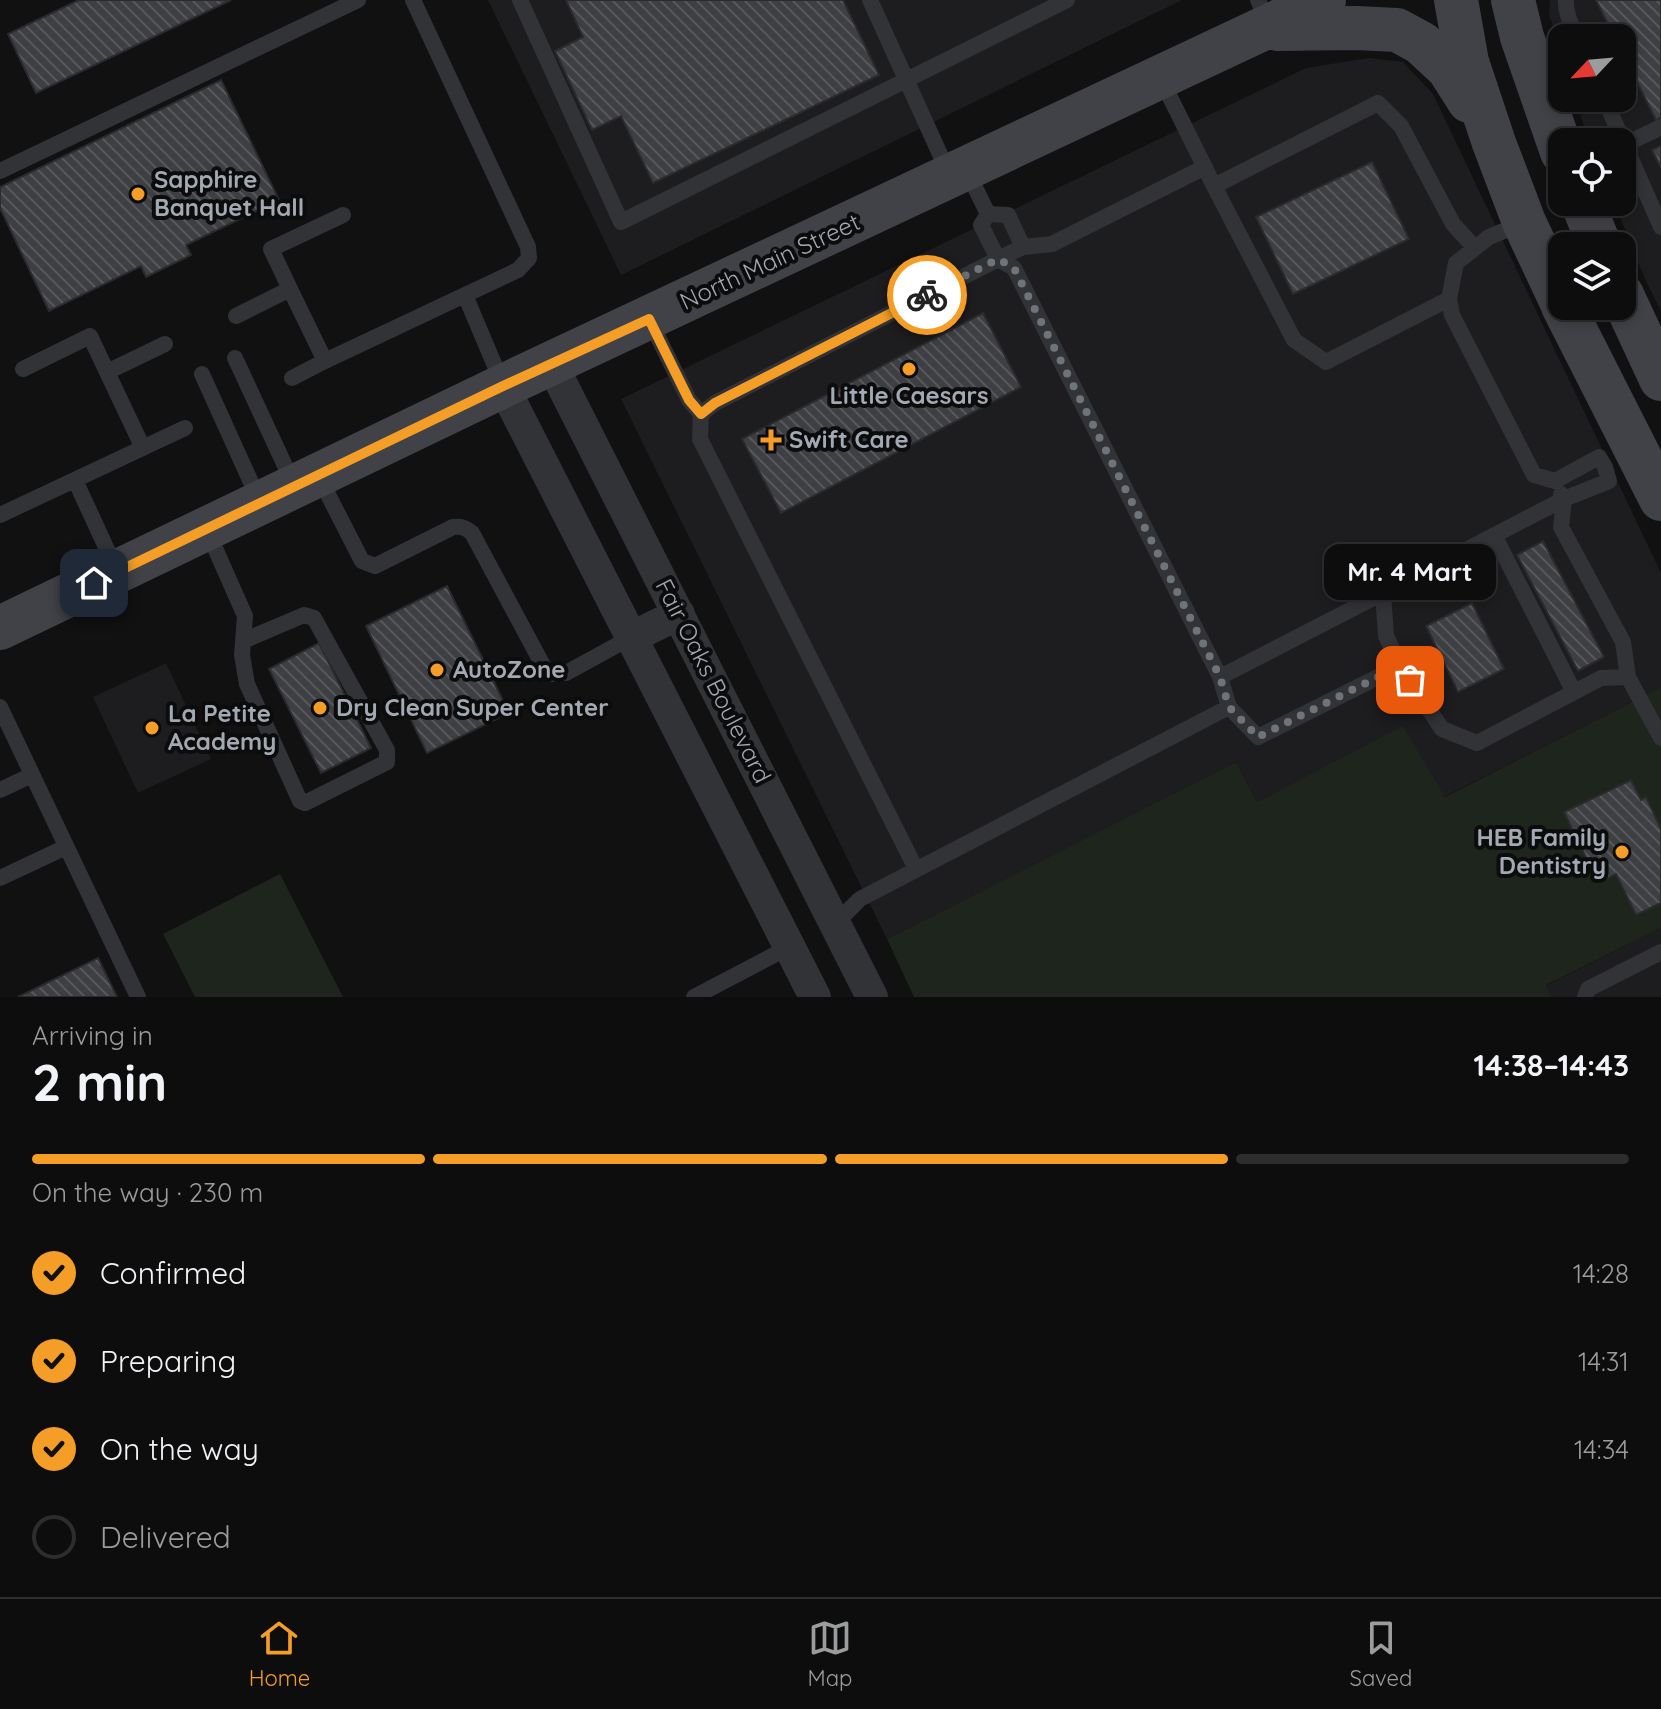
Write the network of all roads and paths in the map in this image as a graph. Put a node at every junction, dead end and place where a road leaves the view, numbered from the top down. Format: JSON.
{"nodes":[{"id":1,"x":358,"y":0,"type":"edge"},
{"id":2,"x":413,"y":0,"type":"edge"},
{"id":3,"x":520,"y":0,"type":"edge"},
{"id":4,"x":870,"y":0,"type":"edge"},
{"id":5,"x":1067,"y":0,"type":"edge"},
{"id":6,"x":1324,"y":0,"type":"edge"},
{"id":7,"x":1456,"y":0,"type":"edge"},
{"id":8,"x":1513,"y":0,"type":"edge"},
{"id":9,"x":1566,"y":0,"type":"edge"},
{"id":10,"x":1264,"y":19,"type":"edge"},
{"id":11,"x":1570,"y":24,"type":"edge"},
{"id":12,"x":1161,"y":78,"type":"junction"},
{"id":13,"x":907,"y":81,"type":"junction"},
{"id":14,"x":1661,"y":127,"type":"edge"},
{"id":15,"x":1554,"y":128,"type":"edge"},
{"id":16,"x":1636,"y":139,"type":"edge"},
{"id":17,"x":1494,"y":143,"type":"junction"},
{"id":18,"x":1205,"y":167,"type":"junction"},
{"id":19,"x":0,"y":171,"type":"edge"},
{"id":20,"x":1636,"y":172,"type":"edge"},
{"id":21,"x":958,"y":173,"type":"junction"},
{"id":22,"x":1214,"y":186,"type":"junction"},
{"id":23,"x":988,"y":214,"type":"junction"},
{"id":24,"x":343,"y":215,"type":"dead end"},
{"id":25,"x":1524,"y":222,"type":"junction"},
{"id":26,"x":1661,"y":227,"type":"edge"},
{"id":27,"x":1023,"y":247,"type":"junction"},
{"id":28,"x":1475,"y":248,"type":"junction"},
{"id":29,"x":998,"y":259,"type":"junction"},
{"id":30,"x":1548,"y":273,"type":"edge"},
{"id":31,"x":290,"y":289,"type":"junction"},
{"id":32,"x":465,"y":295,"type":"junction"},
{"id":33,"x":1449,"y":299,"type":"junction"},
{"id":34,"x":1636,"y":314,"type":"edge"},
{"id":35,"x":236,"y":316,"type":"dead end"},
{"id":36,"x":649,"y":319,"type":"junction"},
{"id":37,"x":1569,"y":320,"type":"edge"},
{"id":38,"x":165,"y":344,"type":"dead end"},
{"id":39,"x":235,"y":358,"type":"dead end"},
{"id":40,"x":325,"y":361,"type":"junction"},
{"id":41,"x":552,"y":365,"type":"junction"},
{"id":42,"x":23,"y":369,"type":"dead end"},
{"id":43,"x":107,"y":372,"type":"junction"},
{"id":44,"x":202,"y":374,"type":"dead end"},
{"id":45,"x":292,"y":378,"type":"dead end"},
{"id":46,"x":1661,"y":379,"type":"edge"},
{"id":47,"x":503,"y":386,"type":"junction"},
{"id":48,"x":701,"y":414,"type":"junction"},
{"id":49,"x":185,"y":428,"type":"dead end"},
{"id":50,"x":143,"y":448,"type":"junction"},
{"id":51,"x":1621,"y":459,"type":"junction"},
{"id":52,"x":75,"y":480,"type":"junction"},
{"id":53,"x":1555,"y":481,"type":"junction"},
{"id":54,"x":291,"y":488,"type":"junction"},
{"id":55,"x":1564,"y":499,"type":"junction"},
{"id":56,"x":1661,"y":499,"type":"edge"},
{"id":57,"x":0,"y":515,"type":"edge"},
{"id":58,"x":206,"y":529,"type":"junction"},
{"id":59,"x":1494,"y":535,"type":"junction"},
{"id":60,"x":117,"y":572,"type":"junction"},
{"id":61,"x":1383,"y":593,"type":"junction"},
{"id":62,"x":679,"y":614,"type":"junction"},
{"id":63,"x":0,"y":628,"type":"edge"},
{"id":64,"x":630,"y":638,"type":"junction"},
{"id":65,"x":243,"y":641,"type":"junction"},
{"id":66,"x":1400,"y":666,"type":"junction"},
{"id":67,"x":1220,"y":677,"type":"junction"},
{"id":68,"x":1628,"y":677,"type":"junction"},
{"id":69,"x":1574,"y":692,"type":"junction"},
{"id":70,"x":0,"y":707,"type":"edge"},
{"id":71,"x":1229,"y":707,"type":"junction"},
{"id":72,"x":1661,"y":738,"type":"edge"},
{"id":73,"x":32,"y":775,"type":"junction"},
{"id":74,"x":0,"y":790,"type":"edge"},
{"id":75,"x":66,"y":847,"type":"junction"},
{"id":76,"x":916,"y":869,"type":"junction"},
{"id":77,"x":0,"y":878,"type":"edge"},
{"id":78,"x":836,"y":923,"type":"junction"},
{"id":79,"x":791,"y":946,"type":"junction"},
{"id":80,"x":1661,"y":952,"type":"edge"},
{"id":81,"x":138,"y":997,"type":"edge"},
{"id":82,"x":694,"y":997,"type":"edge"},
{"id":83,"x":815,"y":997,"type":"edge"},
{"id":84,"x":872,"y":997,"type":"edge"},
{"id":85,"x":1585,"y":997,"type":"edge"}],
"edges":[{"from":1,"to":19,"type":"lane"},
{"from":2,"to":32,"type":"lane"},
{"from":3,"to":13,"type":"lane"},
{"from":4,"to":13,"type":"lane"},
{"from":5,"to":13,"type":"lane"},
{"from":6,"to":10,"type":"main road","name":"North Main Street"},
{"from":7,"to":17,"type":"main road"},
{"from":8,"to":15,"type":"main road"},
{"from":9,"to":11,"type":"lane"},
{"from":10,"to":12,"type":"main road","name":"North Main Street"},
{"from":10,"to":17,"type":"main road"},
{"from":12,"to":18,"type":"lane"},
{"from":12,"to":21,"type":"main road","name":"North Main Street"},
{"from":13,"to":21,"type":"lane"},
{"from":14,"to":16,"type":"lane"},
{"from":17,"to":25,"type":"main road"},
{"from":18,"to":22,"type":"lane"},
{"from":18,"to":27,"type":"lane"},
{"from":20,"to":26,"type":"lane"},
{"from":21,"to":23,"type":"lane"},
{"from":21,"to":36,"type":"main road","name":"North Main Street"},
{"from":22,"to":28,"type":"lane"},
{"from":22,"to":33,"type":"lane"},
{"from":23,"to":27,"type":"lane"},
{"from":23,"to":29,"type":"lane"},
{"from":24,"to":31,"type":"lane"},
{"from":25,"to":28,"type":"lane"},
{"from":25,"to":30,"type":"main road"},
{"from":27,"to":29,"type":"lane"},
{"from":28,"to":33,"type":"lane"},
{"from":29,"to":48,"type":"lane"},
{"from":29,"to":67,"type":"lane"},
{"from":31,"to":35,"type":"lane"},
{"from":31,"to":40,"type":"lane"},
{"from":32,"to":40,"type":"lane"},
{"from":32,"to":47,"type":"lane"},
{"from":33,"to":53,"type":"lane"},
{"from":34,"to":46,"type":"main road"},
{"from":36,"to":41,"type":"main road","name":"North Main Street"},
{"from":36,"to":48,"type":"lane"},
{"from":37,"to":51,"type":"main road"},
{"from":38,"to":43,"type":"lane"},
{"from":39,"to":54,"type":"lane"},
{"from":40,"to":45,"type":"lane"},
{"from":41,"to":47,"type":"main road","name":"North Main Street"},
{"from":41,"to":62,"type":"street","name":"Fair Oaks Boulevard"},
{"from":42,"to":43,"type":"lane"},
{"from":43,"to":50,"type":"lane"},
{"from":44,"to":54,"type":"lane"},
{"from":47,"to":54,"type":"main road","name":"North Main Street"},
{"from":47,"to":64,"type":"street"},
{"from":48,"to":76,"type":"lane"},
{"from":49,"to":50,"type":"lane"},
{"from":50,"to":52,"type":"lane"},
{"from":51,"to":53,"type":"lane"},
{"from":51,"to":55,"type":"lane"},
{"from":51,"to":56,"type":"main road"},
{"from":52,"to":57,"type":"lane"},
{"from":52,"to":60,"type":"lane"},
{"from":53,"to":55,"type":"lane"},
{"from":54,"to":58,"type":"main road","name":"North Main Street"},
{"from":54,"to":64,"type":"lane"},
{"from":55,"to":59,"type":"lane"},
{"from":55,"to":68,"type":"lane"},
{"from":58,"to":60,"type":"main road","name":"North Main Street"},
{"from":58,"to":65,"type":"lane"},
{"from":59,"to":61,"type":"lane"},
{"from":59,"to":69,"type":"lane"},
{"from":60,"to":63,"type":"main road","name":"North Main Street"},
{"from":61,"to":66,"type":"lane"},
{"from":61,"to":67,"type":"lane"},
{"from":62,"to":64,"type":"street"},
{"from":62,"to":78,"type":"street","name":"Fair Oaks Boulevard"},
{"from":64,"to":79,"type":"street"},
{"from":65,"to":65,"type":"lane"},
{"from":66,"to":69,"type":"lane"},
{"from":66,"to":71,"type":"lane"},
{"from":67,"to":71,"type":"lane"},
{"from":68,"to":69,"type":"lane"},
{"from":68,"to":72,"type":"lane"},
{"from":70,"to":73,"type":"lane"},
{"from":71,"to":76,"type":"lane"},
{"from":73,"to":74,"type":"lane"},
{"from":73,"to":75,"type":"lane"},
{"from":75,"to":77,"type":"lane"},
{"from":75,"to":81,"type":"lane"},
{"from":76,"to":78,"type":"lane"},
{"from":78,"to":79,"type":"street"},
{"from":78,"to":84,"type":"street","name":"Fair Oaks Boulevard"},
{"from":79,"to":82,"type":"lane"},
{"from":79,"to":83,"type":"street"},
{"from":80,"to":85,"type":"lane"}]}
